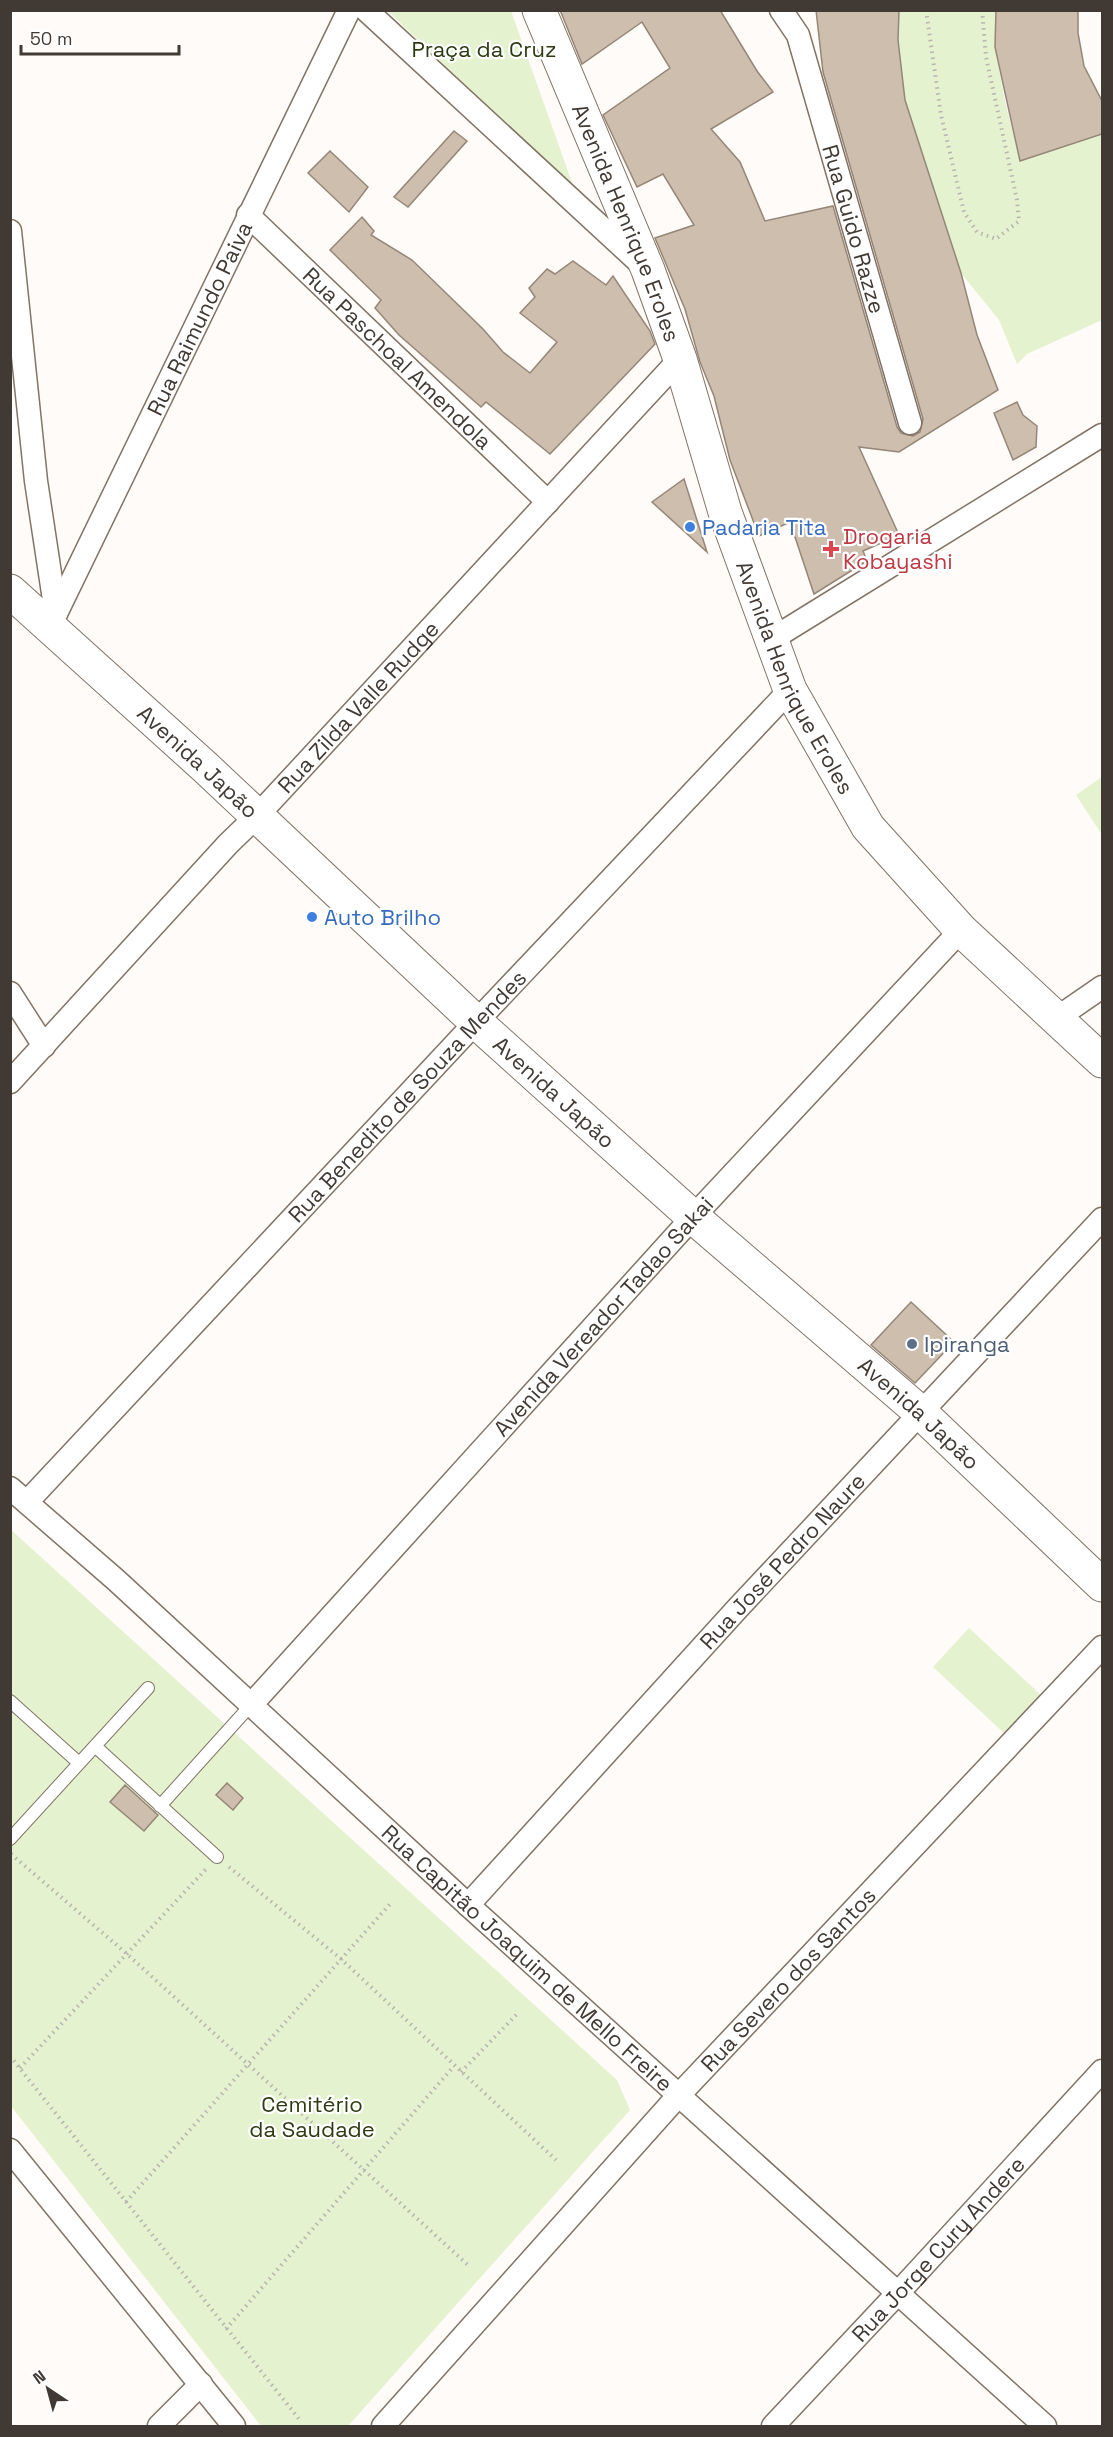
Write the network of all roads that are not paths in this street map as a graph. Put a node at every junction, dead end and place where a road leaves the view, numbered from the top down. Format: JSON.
{"nodes":[{"id":1,"x":349,"y":10,"type":"edge"},
{"id":2,"x":366,"y":10,"type":"edge"},
{"id":3,"x":539,"y":10,"type":"edge"},
{"id":4,"x":781,"y":10,"type":"edge"},
{"id":5,"x":800,"y":10,"type":"edge"},
{"id":6,"x":798,"y":35,"type":"junction"},
{"id":7,"x":248,"y":215,"type":"junction"},
{"id":8,"x":10,"y":231,"type":"edge"},
{"id":9,"x":648,"y":270,"type":"junction"},
{"id":10,"x":680,"y":359,"type":"junction"},
{"id":11,"x":910,"y":423,"type":"dead end"},
{"id":12,"x":1102,"y":435,"type":"edge"},
{"id":13,"x":548,"y":502,"type":"junction"},
{"id":14,"x":10,"y":591,"type":"edge"},
{"id":15,"x":53,"y":619,"type":"junction"},
{"id":16,"x":772,"y":639,"type":"junction"},
{"id":17,"x":790,"y":690,"type":"junction"},
{"id":18,"x":257,"y":816,"type":"junction"},
{"id":19,"x":962,"y":930,"type":"junction"},
{"id":20,"x":1102,"y":987,"type":"edge"},
{"id":21,"x":10,"y":993,"type":"edge"},
{"id":22,"x":1057,"y":1018,"type":"junction"},
{"id":23,"x":476,"y":1022,"type":"junction"},
{"id":24,"x":44,"y":1046,"type":"junction"},
{"id":25,"x":1102,"y":1061,"type":"edge"},
{"id":26,"x":10,"y":1082,"type":"edge"},
{"id":27,"x":693,"y":1217,"type":"junction"},
{"id":28,"x":1102,"y":1219,"type":"edge"},
{"id":29,"x":921,"y":1412,"type":"junction"},
{"id":30,"x":19,"y":1495,"type":"edge"},
{"id":31,"x":1102,"y":1585,"type":"edge"},
{"id":32,"x":1102,"y":1647,"type":"edge"},
{"id":33,"x":147,"y":1688,"type":"dead end"},
{"id":34,"x":10,"y":1701,"type":"edge"},
{"id":35,"x":250,"y":1706,"type":"junction"},
{"id":36,"x":96,"y":1747,"type":"junction"},
{"id":37,"x":79,"y":1763,"type":"junction"},
{"id":38,"x":160,"y":1806,"type":"junction"},
{"id":39,"x":10,"y":1839,"type":"edge"},
{"id":40,"x":217,"y":1857,"type":"road end"},
{"id":41,"x":468,"y":1905,"type":"junction"},
{"id":42,"x":1102,"y":2071,"type":"edge"},
{"id":43,"x":678,"y":2096,"type":"junction"},
{"id":44,"x":10,"y":2150,"type":"edge"},
{"id":45,"x":897,"y":2294,"type":"junction"},
{"id":46,"x":201,"y":2384,"type":"junction"},
{"id":47,"x":159,"y":2427,"type":"edge"},
{"id":48,"x":234,"y":2427,"type":"edge"},
{"id":49,"x":383,"y":2427,"type":"edge"},
{"id":50,"x":772,"y":2427,"type":"edge"},
{"id":51,"x":1045,"y":2427,"type":"edge"}],
"edges":[{"from":1,"to":7,"type":"street","name":"Rua Raimundo Paiva"},
{"from":2,"to":9,"type":"street"},
{"from":3,"to":9,"type":"main road","name":"Avenida Henrique Eroles"},
{"from":4,"to":6,"type":"street"},
{"from":5,"to":6,"type":"street"},
{"from":6,"to":11,"type":"street","name":"Rua Guido Razze"},
{"from":7,"to":13,"type":"street","name":"Rua Paschoal Amendola"},
{"from":7,"to":15,"type":"street","name":"Rua Raimundo Paiva"},
{"from":8,"to":15,"type":"street"},
{"from":9,"to":10,"type":"main road","name":"Avenida Henrique Eroles"},
{"from":10,"to":13,"type":"street","name":"Rua Zilda Valle Rudge"},
{"from":10,"to":16,"type":"main road","name":"Avenida Henrique Eroles"},
{"from":12,"to":16,"type":"street"},
{"from":13,"to":18,"type":"street","name":"Rua Zilda Valle Rudge"},
{"from":14,"to":15,"type":"main road","name":"Avenida Japão"},
{"from":15,"to":18,"type":"main road","name":"Avenida Japão"},
{"from":16,"to":17,"type":"main road","name":"Avenida Henrique Eroles"},
{"from":17,"to":19,"type":"main road","name":"Avenida Henrique Eroles"},
{"from":17,"to":23,"type":"street","name":"Rua Benedito de Souza Mendes"},
{"from":18,"to":23,"type":"main road","name":"Avenida Japão"},
{"from":18,"to":24,"type":"street","name":"Rua Zilda Valle Rudge"},
{"from":19,"to":22,"type":"main road","name":"Avenida Henrique Eroles"},
{"from":19,"to":27,"type":"street","name":"Avenida Vereador Tadao Sakai"},
{"from":20,"to":22,"type":"street"},
{"from":21,"to":24,"type":"street"},
{"from":22,"to":25,"type":"main road","name":"Avenida Henrique Eroles"},
{"from":23,"to":27,"type":"main road","name":"Avenida Japão"},
{"from":23,"to":30,"type":"street","name":"Rua Benedito de Souza Mendes"},
{"from":24,"to":26,"type":"street","name":"Rua Zilda Valle Rudge"},
{"from":27,"to":29,"type":"main road","name":"Avenida Japão"},
{"from":27,"to":35,"type":"street","name":"Avenida Vereador Tadao Sakai"},
{"from":28,"to":29,"type":"street","name":"Rua José Pedro Naure"},
{"from":29,"to":31,"type":"main road","name":"Avenida Japão"},
{"from":29,"to":41,"type":"street","name":"Rua José Pedro Naure"},
{"from":30,"to":35,"type":"street","name":"Rua Capitão Joaquim de Mello Freire"},
{"from":32,"to":43,"type":"street","name":"Rua Severo dos Santos"},
{"from":33,"to":36,"type":"lane"},
{"from":34,"to":37,"type":"lane"},
{"from":35,"to":38,"type":"lane"},
{"from":35,"to":41,"type":"street","name":"Rua Capitão Joaquim de Mello Freire"},
{"from":36,"to":37,"type":"lane"},
{"from":36,"to":38,"type":"lane"},
{"from":37,"to":39,"type":"lane"},
{"from":38,"to":40,"type":"lane"},
{"from":41,"to":43,"type":"street","name":"Rua Capitão Joaquim de Mello Freire"},
{"from":42,"to":45,"type":"street","name":"Rua Jorge Cury Andere"},
{"from":43,"to":45,"type":"street","name":"Rua Capitão Joaquim de Mello Freire"},
{"from":43,"to":49,"type":"street","name":"Rua Severo dos Santos"},
{"from":44,"to":46,"type":"street"},
{"from":45,"to":50,"type":"street","name":"Rua Jorge Cury Andere"},
{"from":45,"to":51,"type":"street","name":"Rua Capitão Joaquim de Mello Freire"},
{"from":46,"to":47,"type":"street"},
{"from":46,"to":48,"type":"street"}]}
